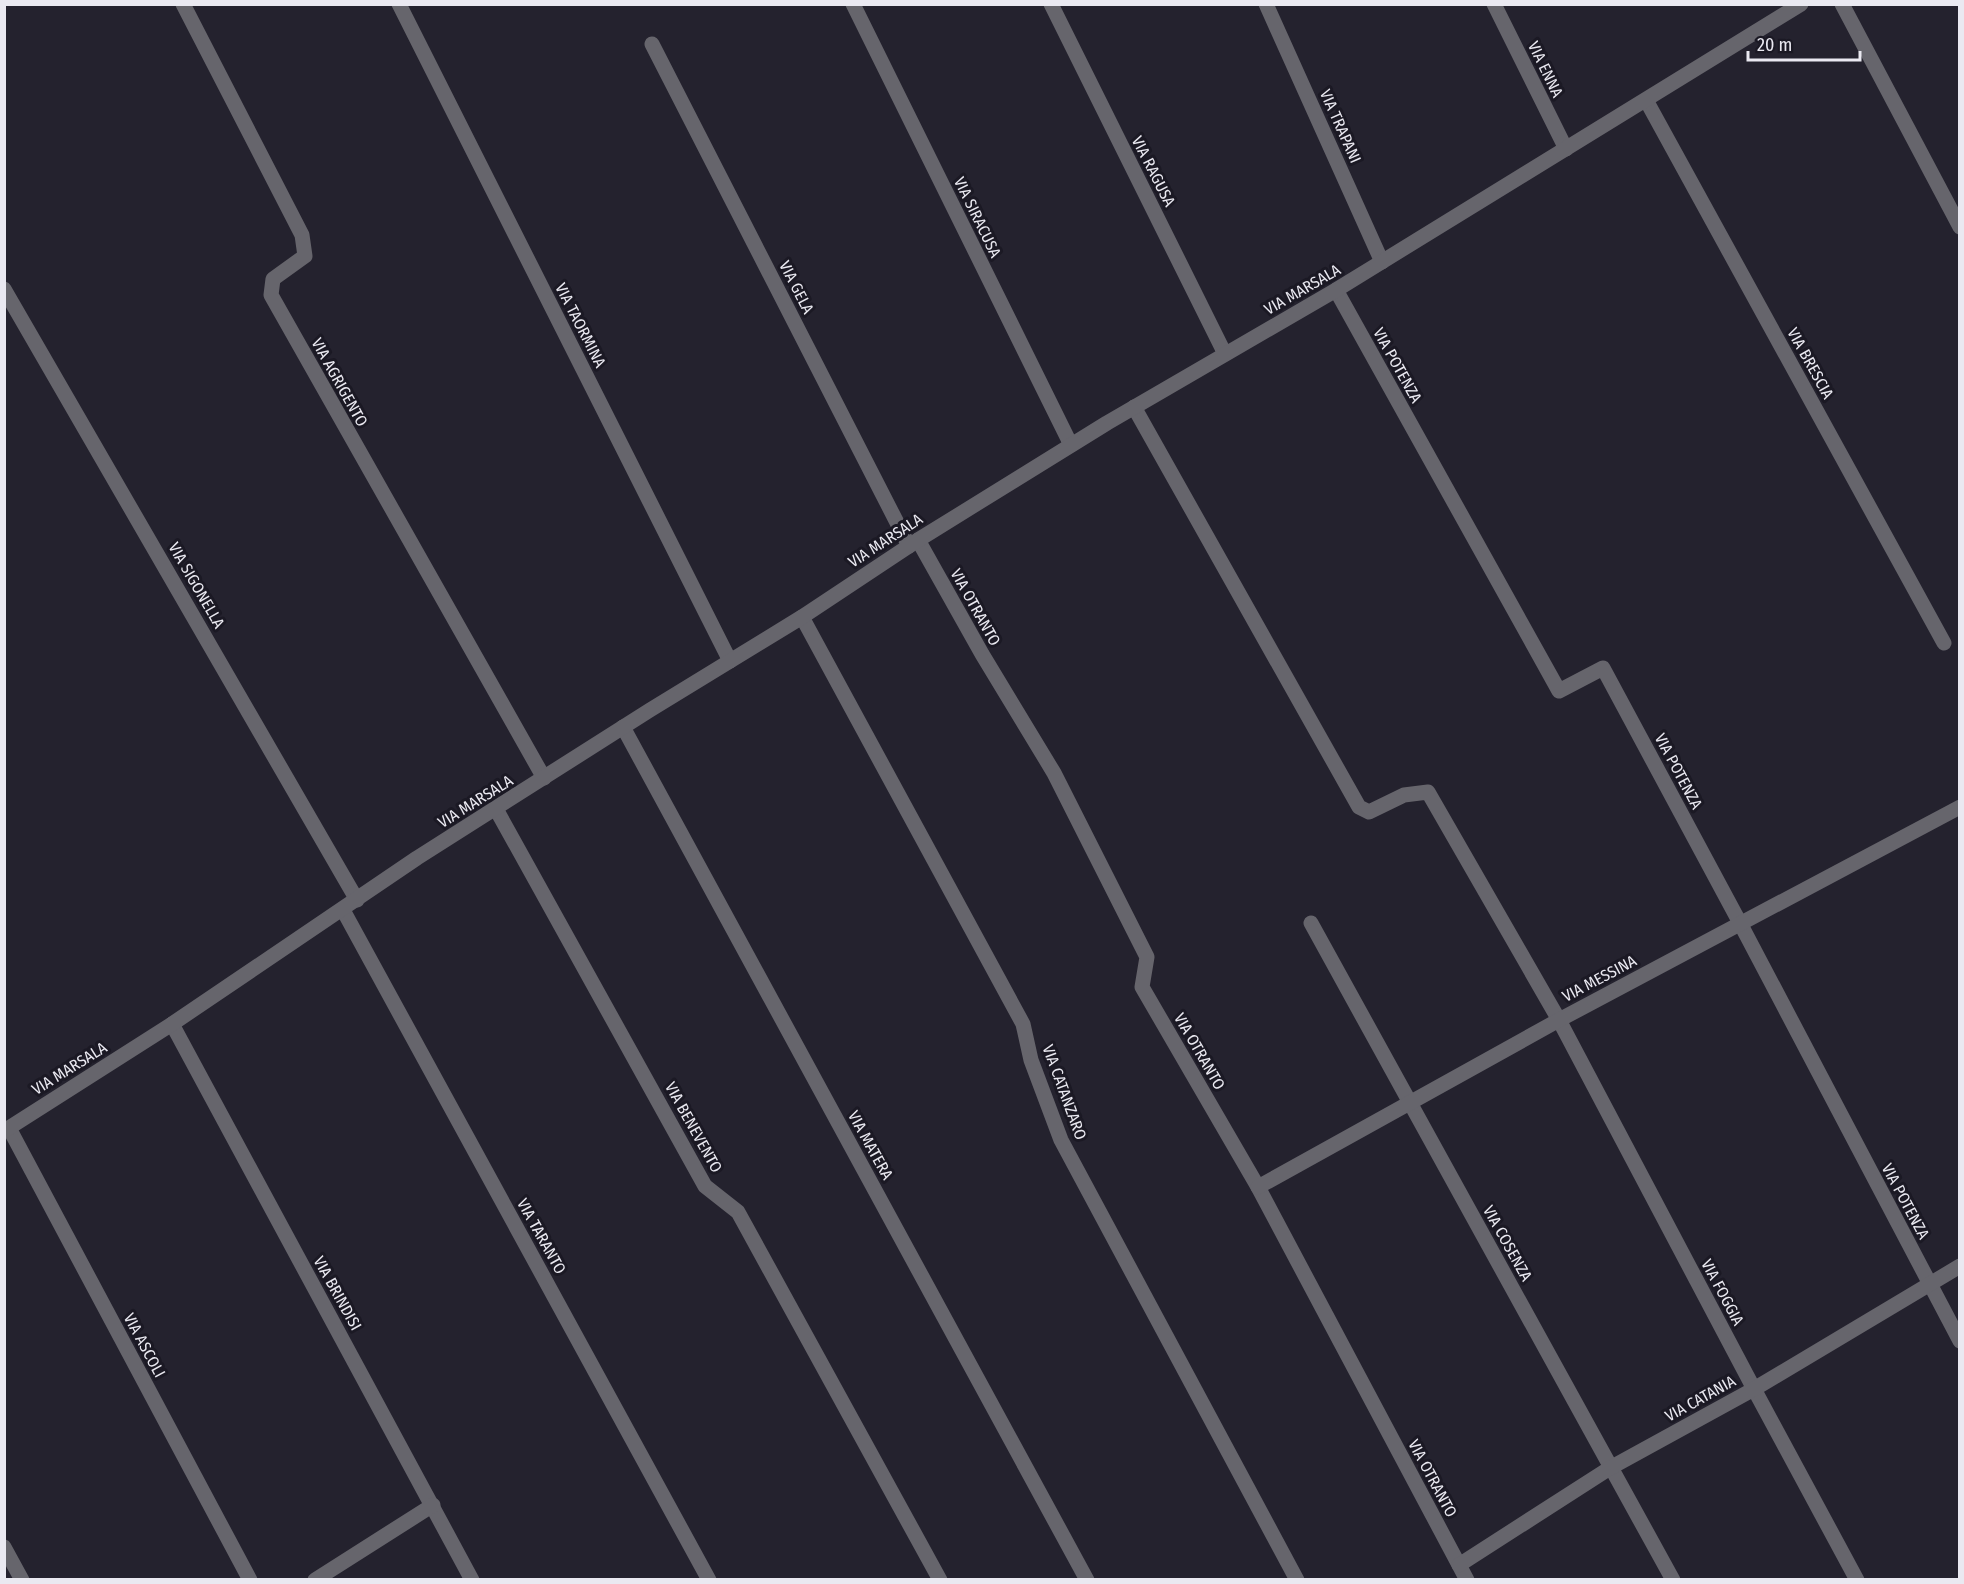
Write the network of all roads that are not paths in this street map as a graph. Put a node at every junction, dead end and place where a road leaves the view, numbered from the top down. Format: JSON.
{"nodes":[{"id":1,"x":183,"y":4,"type":"edge"},
{"id":2,"x":399,"y":4,"type":"edge"},
{"id":3,"x":853,"y":4,"type":"edge"},
{"id":4,"x":1051,"y":4,"type":"edge"},
{"id":5,"x":1266,"y":4,"type":"edge"},
{"id":6,"x":1494,"y":4,"type":"edge"},
{"id":7,"x":1801,"y":4,"type":"edge"},
{"id":8,"x":1842,"y":4,"type":"edge"},
{"id":9,"x":652,"y":44,"type":"dead end"},
{"id":10,"x":1646,"y":100,"type":"junction"},
{"id":11,"x":1566,"y":149,"type":"junction"},
{"id":12,"x":1959,"y":227,"type":"edge"},
{"id":13,"x":1382,"y":262,"type":"junction"},
{"id":14,"x":4,"y":289,"type":"edge"},
{"id":15,"x":1336,"y":290,"type":"junction"},
{"id":16,"x":1225,"y":354,"type":"junction"},
{"id":17,"x":1134,"y":407,"type":"junction"},
{"id":18,"x":1071,"y":445,"type":"junction"},
{"id":19,"x":913,"y":543,"type":"junction"},
{"id":20,"x":802,"y":617,"type":"junction"},
{"id":21,"x":1944,"y":643,"type":"dead end"},
{"id":22,"x":730,"y":661,"type":"junction"},
{"id":23,"x":623,"y":727,"type":"junction"},
{"id":24,"x":544,"y":778,"type":"junction"},
{"id":25,"x":1959,"y":807,"type":"edge"},
{"id":26,"x":496,"y":809,"type":"junction"},
{"id":27,"x":357,"y":900,"type":"junction"},
{"id":28,"x":343,"y":910,"type":"junction"},
{"id":29,"x":1311,"y":923,"type":"dead end"},
{"id":30,"x":1740,"y":923,"type":"junction"},
{"id":31,"x":1559,"y":1020,"type":"junction"},
{"id":32,"x":172,"y":1024,"type":"junction"},
{"id":33,"x":1410,"y":1101,"type":"junction"},
{"id":34,"x":7,"y":1129,"type":"edge"},
{"id":35,"x":1258,"y":1187,"type":"junction"},
{"id":36,"x":1959,"y":1266,"type":"edge"},
{"id":37,"x":1929,"y":1284,"type":"junction"},
{"id":38,"x":1959,"y":1341,"type":"edge"},
{"id":39,"x":1754,"y":1389,"type":"junction"},
{"id":40,"x":1610,"y":1468,"type":"junction"},
{"id":41,"x":434,"y":1506,"type":"junction"},
{"id":42,"x":4,"y":1547,"type":"edge"},
{"id":43,"x":1459,"y":1565,"type":"junction"},
{"id":44,"x":22,"y":1580,"type":"edge"},
{"id":45,"x":250,"y":1580,"type":"edge"},
{"id":46,"x":315,"y":1580,"type":"edge"},
{"id":47,"x":472,"y":1580,"type":"edge"},
{"id":48,"x":709,"y":1580,"type":"edge"},
{"id":49,"x":940,"y":1580,"type":"edge"},
{"id":50,"x":1087,"y":1580,"type":"edge"},
{"id":51,"x":1297,"y":1580,"type":"edge"},
{"id":52,"x":1467,"y":1580,"type":"edge"},
{"id":53,"x":1673,"y":1580,"type":"edge"},
{"id":54,"x":1857,"y":1580,"type":"edge"}],
"edges":[{"from":1,"to":24,"type":"street","name":"VIA AGRIGENTO"},
{"from":2,"to":22,"type":"street","name":"VIA TAORMINA"},
{"from":3,"to":18,"type":"street","name":"VIA SIRACUSA"},
{"from":4,"to":16,"type":"street","name":"VIA RAGUSA"},
{"from":5,"to":13,"type":"street","name":"VIA TRAPANI"},
{"from":6,"to":11,"type":"street","name":"VIA ENNA"},
{"from":7,"to":10,"type":"street","name":"VIA MARSALA"},
{"from":8,"to":12,"type":"street"},
{"from":9,"to":19,"type":"street","name":"VIA GELA"},
{"from":10,"to":11,"type":"street","name":"VIA MARSALA"},
{"from":10,"to":21,"type":"street","name":"VIA BRESCIA"},
{"from":11,"to":13,"type":"street","name":"VIA MARSALA"},
{"from":13,"to":15,"type":"street","name":"VIA MARSALA"},
{"from":14,"to":27,"type":"street","name":"VIA SIGONELLA"},
{"from":15,"to":16,"type":"street","name":"VIA MARSALA"},
{"from":15,"to":30,"type":"street","name":"VIA POTENZA"},
{"from":16,"to":17,"type":"street","name":"VIA MARSALA"},
{"from":17,"to":18,"type":"street","name":"VIA MARSALA"},
{"from":17,"to":31,"type":"street","name":"VIA FOGGIA"},
{"from":18,"to":19,"type":"street","name":"VIA MARSALA"},
{"from":19,"to":20,"type":"street","name":"VIA MARSALA"},
{"from":19,"to":35,"type":"street","name":"VIA OTRANTO"},
{"from":20,"to":22,"type":"street","name":"VIA MARSALA"},
{"from":20,"to":51,"type":"street","name":"VIA CATANZARO"},
{"from":22,"to":23,"type":"street","name":"VIA MARSALA"},
{"from":23,"to":24,"type":"street","name":"VIA MARSALA"},
{"from":23,"to":50,"type":"street","name":"VIA MATERA"},
{"from":24,"to":26,"type":"street","name":"VIA MARSALA"},
{"from":25,"to":30,"type":"street","name":"VIA MESSINA"},
{"from":26,"to":27,"type":"street","name":"VIA MARSALA"},
{"from":26,"to":49,"type":"street","name":"VIA BENEVENTO"},
{"from":27,"to":28,"type":"street","name":"VIA MARSALA"},
{"from":28,"to":32,"type":"street","name":"VIA MARSALA"},
{"from":28,"to":48,"type":"street","name":"VIA TARANTO"},
{"from":29,"to":33,"type":"street","name":"VIA COSENZA"},
{"from":30,"to":31,"type":"street","name":"VIA MESSINA"},
{"from":30,"to":37,"type":"street","name":"VIA POTENZA"},
{"from":31,"to":33,"type":"street","name":"VIA MESSINA"},
{"from":31,"to":39,"type":"street","name":"VIA FOGGIA"},
{"from":32,"to":34,"type":"street","name":"VIA MARSALA"},
{"from":32,"to":41,"type":"street","name":"VIA BRINDISI"},
{"from":33,"to":35,"type":"street","name":"VIA MESSINA"},
{"from":33,"to":40,"type":"street","name":"VIA COSENZA"},
{"from":34,"to":45,"type":"street","name":"VIA ASCOLI"},
{"from":35,"to":43,"type":"street","name":"VIA OTRANTO"},
{"from":36,"to":37,"type":"street","name":"VIA CATANIA"},
{"from":37,"to":38,"type":"street","name":"VIA POTENZA"},
{"from":37,"to":39,"type":"street","name":"VIA CATANIA"},
{"from":39,"to":40,"type":"street","name":"VIA CATANIA"},
{"from":39,"to":54,"type":"street","name":"VIA FOGGIA"},
{"from":40,"to":43,"type":"street","name":"VIA CATANIA"},
{"from":40,"to":53,"type":"street","name":"VIA COSENZA"},
{"from":41,"to":46,"type":"street"},
{"from":41,"to":47,"type":"street","name":"VIA BRINDISI"},
{"from":42,"to":44,"type":"street"},
{"from":43,"to":52,"type":"street","name":"VIA OTRANTO"}]}
